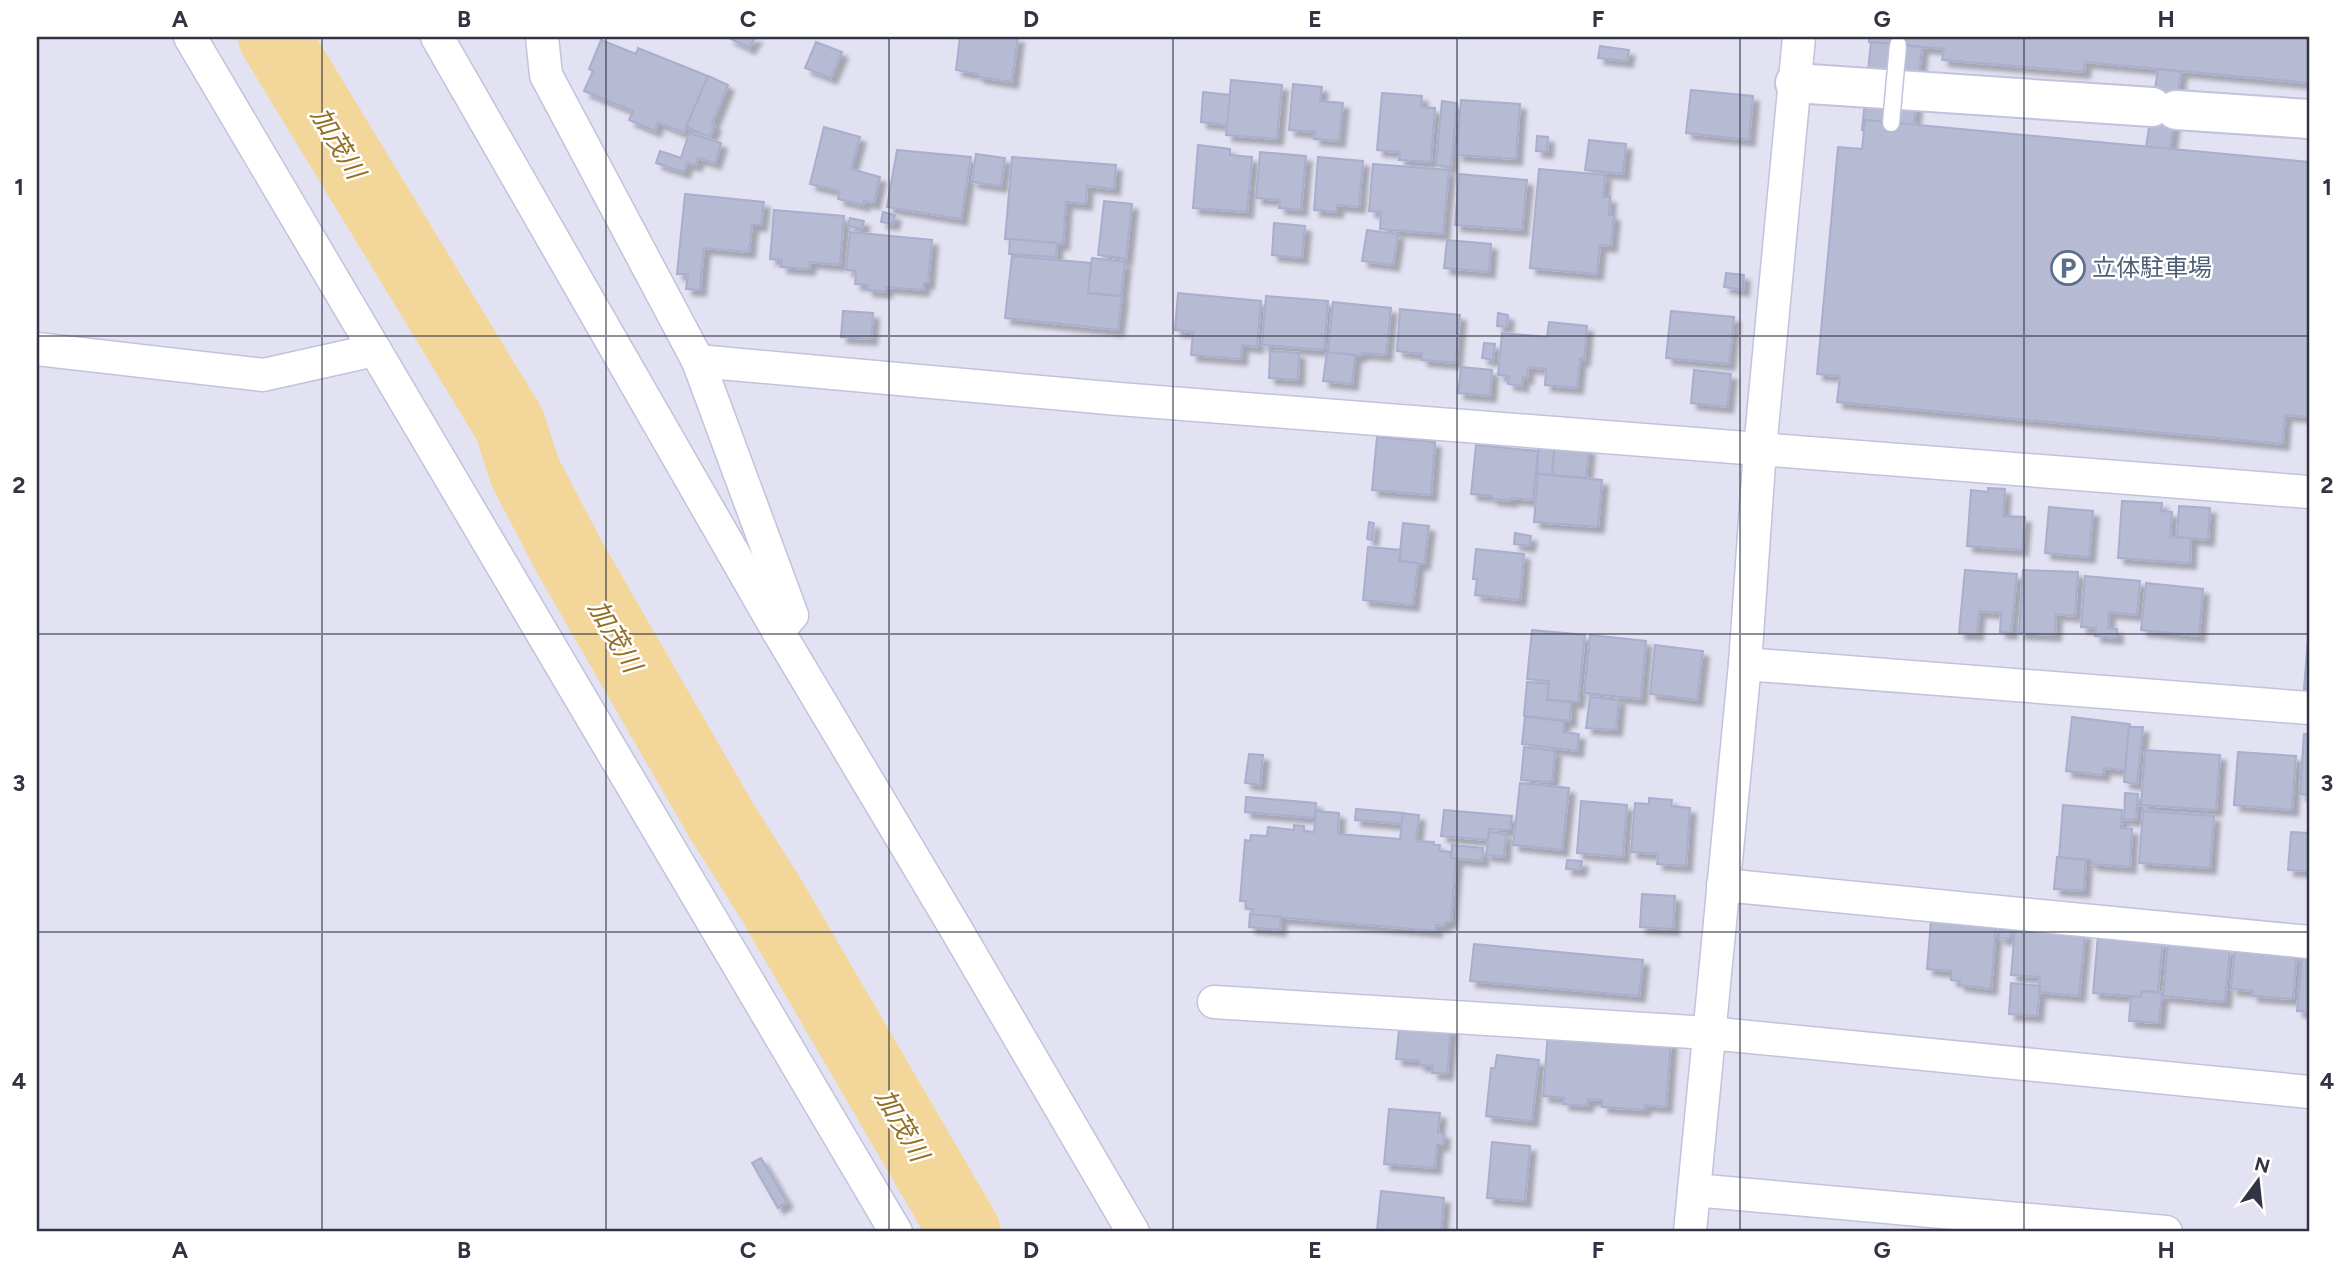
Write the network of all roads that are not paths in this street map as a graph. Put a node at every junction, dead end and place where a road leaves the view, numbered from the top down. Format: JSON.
{"nodes":[{"id":1,"x":190,"y":37,"type":"edge"},
{"id":2,"x":436,"y":37,"type":"edge"},
{"id":3,"x":542,"y":37,"type":"edge"},
{"id":4,"x":1799,"y":37,"type":"edge"},
{"id":5,"x":1898,"y":45,"type":"dead end"},
{"id":6,"x":1795,"y":83,"type":"junction"},
{"id":7,"x":2309,"y":119,"type":"edge"},
{"id":8,"x":1891,"y":123,"type":"dead end"},
{"id":9,"x":37,"y":349,"type":"edge"},
{"id":10,"x":375,"y":350,"type":"junction"},
{"id":11,"x":698,"y":361,"type":"junction"},
{"id":12,"x":1760,"y":449,"type":"junction"},
{"id":13,"x":2309,"y":492,"type":"edge"},
{"id":14,"x":778,"y":631,"type":"junction"},
{"id":15,"x":1745,"y":664,"type":"junction"},
{"id":16,"x":2309,"y":708,"type":"edge"},
{"id":17,"x":1723,"y":886,"type":"junction"},
{"id":18,"x":2309,"y":942,"type":"edge"},
{"id":19,"x":1214,"y":1002,"type":"dead end"},
{"id":20,"x":1709,"y":1032,"type":"junction"},
{"id":21,"x":2309,"y":1092,"type":"edge"},
{"id":22,"x":1694,"y":1190,"type":"junction"},
{"id":23,"x":896,"y":1232,"type":"edge"},
{"id":24,"x":1133,"y":1232,"type":"edge"},
{"id":25,"x":1690,"y":1232,"type":"edge"},
{"id":26,"x":2166,"y":1232,"type":"edge"}],
"edges":[{"from":1,"to":10,"type":"street"},
{"from":2,"to":14,"type":"street"},
{"from":3,"to":11,"type":"street"},
{"from":4,"to":6,"type":"street"},
{"from":5,"to":8,"type":"lane","bridge":true},
{"from":6,"to":7,"type":"street"},
{"from":6,"to":12,"type":"street"},
{"from":9,"to":10,"type":"street"},
{"from":10,"to":23,"type":"street"},
{"from":11,"to":12,"type":"street"},
{"from":11,"to":14,"type":"street"},
{"from":12,"to":13,"type":"street"},
{"from":12,"to":15,"type":"street"},
{"from":14,"to":24,"type":"street"},
{"from":15,"to":16,"type":"street"},
{"from":15,"to":17,"type":"street"},
{"from":17,"to":18,"type":"street"},
{"from":17,"to":20,"type":"street"},
{"from":19,"to":20,"type":"street"},
{"from":20,"to":21,"type":"street"},
{"from":20,"to":22,"type":"street"},
{"from":22,"to":25,"type":"street"},
{"from":22,"to":26,"type":"street"}]}
